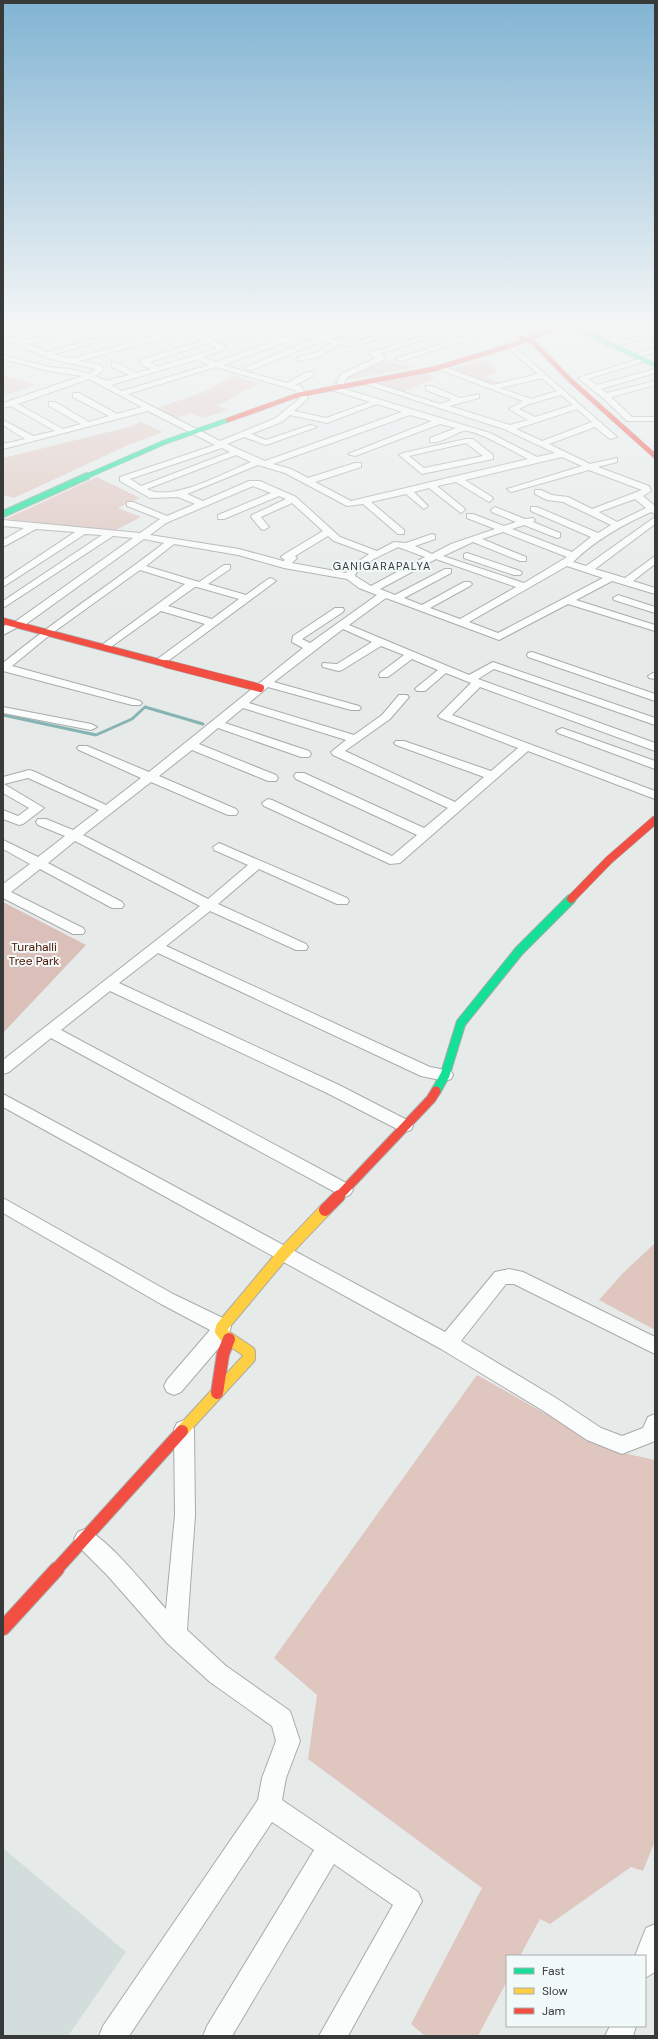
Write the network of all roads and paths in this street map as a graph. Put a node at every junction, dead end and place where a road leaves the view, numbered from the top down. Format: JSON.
{"nodes":[{"id":1,"x":10,"y":423,"type":"edge"},
{"id":2,"x":46,"y":423,"type":"edge"},
{"id":3,"x":91,"y":423,"type":"edge"},
{"id":4,"x":178,"y":423,"type":"edge"},
{"id":5,"x":211,"y":423,"type":"edge"},
{"id":6,"x":274,"y":423,"type":"edge"},
{"id":7,"x":380,"y":423,"type":"edge"},
{"id":8,"x":434,"y":423,"type":"edge"},
{"id":9,"x":447,"y":423,"type":"edge"},
{"id":10,"x":495,"y":423,"type":"edge"},
{"id":11,"x":525,"y":423,"type":"edge"},
{"id":12,"x":618,"y":423,"type":"edge"},
{"id":13,"x":88,"y":424,"type":"joint"},
{"id":14,"x":597,"y":425,"type":"joint"},
{"id":15,"x":313,"y":427,"type":"dead end"},
{"id":16,"x":464,"y":428,"type":"junction"},
{"id":17,"x":510,"y":428,"type":"junction"},
{"id":18,"x":191,"y":430,"type":"junction"},
{"id":19,"x":61,"y":431,"type":"junction"},
{"id":20,"x":245,"y":435,"type":"junction"},
{"id":21,"x":345,"y":436,"type":"junction"},
{"id":22,"x":613,"y":437,"type":"dead end"},
{"id":23,"x":307,"y":438,"type":"dead end"},
{"id":24,"x":32,"y":439,"type":"junction"},
{"id":25,"x":365,"y":442,"type":"dead end"},
{"id":26,"x":500,"y":442,"type":"junction"},
{"id":27,"x":322,"y":444,"type":"junction"},
{"id":28,"x":541,"y":444,"type":"junction"},
{"id":29,"x":221,"y":445,"type":"junction"},
{"id":30,"x":287,"y":446,"type":"dead end"},
{"id":31,"x":3,"y":447,"type":"edge"},
{"id":32,"x":478,"y":447,"type":"junction"},
{"id":33,"x":336,"y":448,"type":"dead end"},
{"id":34,"x":414,"y":448,"type":"dead end"},
{"id":35,"x":301,"y":451,"type":"junction"},
{"id":36,"x":237,"y":452,"type":"junction"},
{"id":37,"x":352,"y":454,"type":"dead end"},
{"id":38,"x":562,"y":454,"type":"junction"},
{"id":39,"x":313,"y":455,"type":"dead end"},
{"id":40,"x":655,"y":456,"type":"edge"},
{"id":41,"x":536,"y":460,"type":"junction"},
{"id":42,"x":614,"y":460,"type":"dead end"},
{"id":43,"x":262,"y":463,"type":"junction"},
{"id":44,"x":358,"y":465,"type":"dead end"},
{"id":45,"x":590,"y":466,"type":"junction"},
{"id":46,"x":288,"y":471,"type":"junction"},
{"id":47,"x":458,"y":479,"type":"junction"},
{"id":48,"x":309,"y":481,"type":"junction"},
{"id":49,"x":257,"y":483,"type":"junction"},
{"id":50,"x":432,"y":486,"type":"junction"},
{"id":51,"x":140,"y":489,"type":"junction"},
{"id":52,"x":511,"y":489,"type":"dead end"},
{"id":53,"x":408,"y":491,"type":"junction"},
{"id":54,"x":280,"y":492,"type":"junction"},
{"id":55,"x":538,"y":492,"type":"dead end"},
{"id":56,"x":179,"y":494,"type":"junction"},
{"id":57,"x":638,"y":495,"type":"junction"},
{"id":58,"x":293,"y":499,"type":"junction"},
{"id":59,"x":489,"y":499,"type":"dead end"},
{"id":60,"x":365,"y":501,"type":"junction"},
{"id":61,"x":130,"y":504,"type":"dead end"},
{"id":62,"x":203,"y":504,"type":"junction"},
{"id":63,"x":424,"y":506,"type":"dead end"},
{"id":64,"x":3,"y":507,"type":"edge"},
{"id":65,"x":534,"y":509,"type":"dead end"},
{"id":66,"x":654,"y":509,"type":"edge"},
{"id":67,"x":461,"y":510,"type":"dead end"},
{"id":68,"x":495,"y":510,"type":"dead end"},
{"id":69,"x":591,"y":512,"type":"junction"},
{"id":70,"x":3,"y":514,"type":"edge"},
{"id":71,"x":470,"y":516,"type":"dead end"},
{"id":72,"x":221,"y":517,"type":"dead end"},
{"id":73,"x":167,"y":519,"type":"junction"},
{"id":74,"x":655,"y":520,"type":"edge"},
{"id":75,"x":526,"y":521,"type":"junction"},
{"id":76,"x":3,"y":523,"type":"edge"},
{"id":77,"x":617,"y":524,"type":"junction"},
{"id":78,"x":264,"y":527,"type":"dead end"},
{"id":79,"x":502,"y":528,"type":"junction"},
{"id":80,"x":30,"y":529,"type":"junction"},
{"id":81,"x":83,"y":532,"type":"junction"},
{"id":82,"x":328,"y":532,"type":"junction"},
{"id":83,"x":401,"y":532,"type":"dead end"},
{"id":84,"x":65,"y":533,"type":"junction"},
{"id":85,"x":110,"y":534,"type":"junction"},
{"id":86,"x":556,"y":535,"type":"dead end"},
{"id":87,"x":141,"y":536,"type":"junction"},
{"id":88,"x":432,"y":537,"type":"dead end"},
{"id":89,"x":599,"y":537,"type":"junction"},
{"id":90,"x":473,"y":539,"type":"junction"},
{"id":91,"x":172,"y":541,"type":"junction"},
{"id":92,"x":3,"y":544,"type":"edge"},
{"id":93,"x":407,"y":546,"type":"junction"},
{"id":94,"x":447,"y":550,"type":"junction"},
{"id":95,"x":377,"y":554,"type":"junction"},
{"id":96,"x":434,"y":556,"type":"junction"},
{"id":97,"x":523,"y":559,"type":"dead end"},
{"id":98,"x":570,"y":559,"type":"junction"},
{"id":99,"x":655,"y":559,"type":"edge"},
{"id":100,"x":287,"y":565,"type":"junction"},
{"id":101,"x":139,"y":567,"type":"junction"},
{"id":102,"x":227,"y":567,"type":"dead end"},
{"id":103,"x":587,"y":570,"type":"junction"},
{"id":104,"x":448,"y":571,"type":"dead end"},
{"id":105,"x":3,"y":572,"type":"edge"},
{"id":106,"x":517,"y":573,"type":"dead end"},
{"id":107,"x":350,"y":577,"type":"junction"},
{"id":108,"x":612,"y":577,"type":"junction"},
{"id":109,"x":626,"y":582,"type":"junction"},
{"id":110,"x":4,"y":583,"type":"edge"},
{"id":111,"x":197,"y":584,"type":"junction"},
{"id":112,"x":467,"y":584,"type":"dead end"},
{"id":113,"x":525,"y":587,"type":"junction"},
{"id":114,"x":28,"y":589,"type":"junction"},
{"id":115,"x":372,"y":590,"type":"junction"},
{"id":116,"x":655,"y":591,"type":"edge"},
{"id":117,"x":391,"y":596,"type":"junction"},
{"id":118,"x":246,"y":598,"type":"junction"},
{"id":119,"x":618,"y":598,"type":"dead end"},
{"id":120,"x":568,"y":601,"type":"junction"},
{"id":121,"x":3,"y":605,"type":"edge"},
{"id":122,"x":160,"y":607,"type":"junction"},
{"id":123,"x":423,"y":608,"type":"junction"},
{"id":124,"x":339,"y":610,"type":"dead end"},
{"id":125,"x":655,"y":610,"type":"edge"},
{"id":126,"x":3,"y":621,"type":"edge"},
{"id":127,"x":213,"y":622,"type":"junction"},
{"id":128,"x":461,"y":622,"type":"junction"},
{"id":129,"x":16,"y":624,"type":"junction"},
{"id":130,"x":341,"y":625,"type":"junction"},
{"id":131,"x":655,"y":628,"type":"edge"},
{"id":132,"x":3,"y":632,"type":"edge"},
{"id":133,"x":47,"y":632,"type":"junction"},
{"id":134,"x":380,"y":642,"type":"junction"},
{"id":135,"x":311,"y":647,"type":"junction"},
{"id":136,"x":104,"y":648,"type":"junction"},
{"id":137,"x":411,"y":655,"type":"junction"},
{"id":138,"x":532,"y":655,"type":"dead end"},
{"id":139,"x":160,"y":662,"type":"junction"},
{"id":140,"x":327,"y":665,"type":"dead end"},
{"id":141,"x":3,"y":667,"type":"edge"},
{"id":142,"x":445,"y":669,"type":"junction"},
{"id":143,"x":384,"y":675,"type":"dead end"},
{"id":144,"x":474,"y":680,"type":"junction"},
{"id":145,"x":263,"y":686,"type":"junction"},
{"id":146,"x":421,"y":689,"type":"dead end"},
{"id":147,"x":403,"y":697,"type":"dead end"},
{"id":148,"x":655,"y":698,"type":"edge"},
{"id":149,"x":136,"y":703,"type":"dead end"},
{"id":150,"x":242,"y":704,"type":"junction"},
{"id":151,"x":355,"y":708,"type":"dead end"},
{"id":152,"x":3,"y":710,"type":"edge"},
{"id":153,"x":655,"y":722,"type":"edge"},
{"id":154,"x":216,"y":724,"type":"junction"},
{"id":155,"x":91,"y":727,"type":"dead end"},
{"id":156,"x":562,"y":731,"type":"dead end"},
{"id":157,"x":355,"y":739,"type":"junction"},
{"id":158,"x":400,"y":743,"type":"dead end"},
{"id":159,"x":191,"y":745,"type":"junction"},
{"id":160,"x":526,"y":747,"type":"junction"},
{"id":161,"x":655,"y":747,"type":"edge"},
{"id":162,"x":83,"y":748,"type":"dead end"},
{"id":163,"x":305,"y":754,"type":"dead end"},
{"id":164,"x":655,"y":765,"type":"edge"},
{"id":165,"x":300,"y":776,"type":"dead end"},
{"id":166,"x":492,"y":776,"type":"junction"},
{"id":167,"x":151,"y":777,"type":"junction"},
{"id":168,"x":272,"y":778,"type":"dead end"},
{"id":169,"x":3,"y":781,"type":"edge"},
{"id":170,"x":3,"y":788,"type":"edge"},
{"id":171,"x":655,"y":795,"type":"edge"},
{"id":172,"x":268,"y":803,"type":"dead end"},
{"id":173,"x":456,"y":807,"type":"junction"},
{"id":174,"x":108,"y":810,"type":"junction"},
{"id":175,"x":232,"y":812,"type":"dead end"},
{"id":176,"x":3,"y":814,"type":"edge"},
{"id":177,"x":655,"y":820,"type":"edge"},
{"id":178,"x":42,"y":822,"type":"dead end"},
{"id":179,"x":426,"y":834,"type":"junction"},
{"id":180,"x":75,"y":836,"type":"junction"},
{"id":181,"x":3,"y":844,"type":"edge"},
{"id":182,"x":219,"y":847,"type":"dead end"},
{"id":183,"x":40,"y":863,"type":"junction"},
{"id":184,"x":258,"y":864,"type":"junction"},
{"id":185,"x":3,"y":892,"type":"edge"},
{"id":186,"x":342,"y":901,"type":"dead end"},
{"id":187,"x":116,"y":905,"type":"dead end"},
{"id":188,"x":209,"y":905,"type":"junction"},
{"id":189,"x":78,"y":931,"type":"dead end"},
{"id":190,"x":155,"y":946,"type":"junction"},
{"id":191,"x":301,"y":947,"type":"dead end"},
{"id":192,"x":110,"y":985,"type":"junction"},
{"id":193,"x":52,"y":1032,"type":"junction"},
{"id":194,"x":3,"y":1068,"type":"edge"},
{"id":195,"x":445,"y":1075,"type":"junction"},
{"id":196,"x":3,"y":1100,"type":"edge"},
{"id":197,"x":405,"y":1126,"type":"junction"},
{"id":198,"x":344,"y":1190,"type":"junction"},
{"id":199,"x":3,"y":1205,"type":"edge"},
{"id":200,"x":283,"y":1254,"type":"junction"},
{"id":201,"x":224,"y":1332,"type":"junction"},
{"id":202,"x":448,"y":1343,"type":"junction"},
{"id":203,"x":655,"y":1346,"type":"edge"},
{"id":204,"x":174,"y":1386,"type":"dead end"},
{"id":205,"x":217,"y":1393,"type":"junction"},
{"id":206,"x":184,"y":1429,"type":"junction"},
{"id":207,"x":653,"y":1431,"type":"edge"},
{"id":208,"x":85,"y":1539,"type":"junction"},
{"id":209,"x":3,"y":1628,"type":"edge"},
{"id":210,"x":175,"y":1635,"type":"junction"},
{"id":211,"x":269,"y":1805,"type":"junction"},
{"id":212,"x":330,"y":1847,"type":"junction"},
{"id":213,"x":655,"y":1937,"type":"edge"},
{"id":214,"x":646,"y":1962,"type":"edge"},
{"id":215,"x":113,"y":2036,"type":"edge"},
{"id":216,"x":217,"y":2036,"type":"edge"},
{"id":217,"x":332,"y":2036,"type":"edge"}],
"edges":[{"from":1,"to":24,"type":"street"},
{"from":2,"to":19,"type":"street"},
{"from":3,"to":13,"type":"street"},
{"from":4,"to":18,"type":"street"},
{"from":5,"to":18,"type":"street"},
{"from":6,"to":20,"type":"street"},
{"from":7,"to":21,"type":"street"},
{"from":8,"to":37,"type":"street"},
{"from":9,"to":16,"type":"street"},
{"from":10,"to":17,"type":"street"},
{"from":11,"to":17,"type":"street"},
{"from":12,"to":40,"type":"street"},
{"from":13,"to":19,"type":"street"},
{"from":14,"to":22,"type":"street"},
{"from":14,"to":28,"type":"street"},
{"from":15,"to":20,"type":"street"},
{"from":16,"to":26,"type":"street"},
{"from":16,"to":34,"type":"street"},
{"from":17,"to":28,"type":"street"},
{"from":18,"to":29,"type":"street"},
{"from":18,"to":64,"type":"street"},
{"from":18,"to":70,"type":"street"},
{"from":19,"to":24,"type":"street"},
{"from":20,"to":29,"type":"street"},
{"from":21,"to":25,"type":"street"},
{"from":21,"to":27,"type":"street"},
{"from":23,"to":27,"type":"street"},
{"from":24,"to":31,"type":"street"},
{"from":26,"to":32,"type":"street"},
{"from":26,"to":41,"type":"street"},
{"from":27,"to":33,"type":"street"},
{"from":27,"to":35,"type":"street"},
{"from":28,"to":38,"type":"street"},
{"from":29,"to":36,"type":"street"},
{"from":29,"to":51,"type":"street"},
{"from":30,"to":35,"type":"street"},
{"from":32,"to":32,"type":"street"},
{"from":35,"to":39,"type":"street"},
{"from":35,"to":43,"type":"street"},
{"from":36,"to":43,"type":"street"},
{"from":36,"to":51,"type":"street"},
{"from":38,"to":41,"type":"street"},
{"from":38,"to":45,"type":"street"},
{"from":41,"to":47,"type":"street"},
{"from":42,"to":45,"type":"street"},
{"from":43,"to":46,"type":"street"},
{"from":43,"to":56,"type":"street"},
{"from":44,"to":48,"type":"street"},
{"from":45,"to":52,"type":"street"},
{"from":45,"to":57,"type":"street"},
{"from":46,"to":48,"type":"street"},
{"from":46,"to":49,"type":"street"},
{"from":47,"to":50,"type":"street"},
{"from":47,"to":59,"type":"street"},
{"from":48,"to":60,"type":"street"},
{"from":49,"to":54,"type":"street"},
{"from":49,"to":62,"type":"street"},
{"from":50,"to":53,"type":"street"},
{"from":50,"to":67,"type":"street"},
{"from":51,"to":56,"type":"street"},
{"from":53,"to":60,"type":"street"},
{"from":53,"to":63,"type":"street"},
{"from":54,"to":58,"type":"street"},
{"from":54,"to":72,"type":"street"},
{"from":55,"to":69,"type":"street"},
{"from":56,"to":62,"type":"street"},
{"from":57,"to":66,"type":"street"},
{"from":57,"to":69,"type":"street"},
{"from":58,"to":78,"type":"street"},
{"from":58,"to":82,"type":"street"},
{"from":60,"to":83,"type":"street"},
{"from":61,"to":73,"type":"street"},
{"from":62,"to":73,"type":"street"},
{"from":65,"to":89,"type":"street"},
{"from":66,"to":77,"type":"street"},
{"from":68,"to":75,"type":"street"},
{"from":69,"to":77,"type":"street"},
{"from":71,"to":79,"type":"street"},
{"from":73,"to":87,"type":"street"},
{"from":74,"to":103,"type":"street"},
{"from":75,"to":79,"type":"street"},
{"from":75,"to":86,"type":"street"},
{"from":76,"to":80,"type":"street"},
{"from":77,"to":89,"type":"street"},
{"from":79,"to":90,"type":"street"},
{"from":79,"to":98,"type":"street"},
{"from":80,"to":84,"type":"street"},
{"from":80,"to":92,"type":"street"},
{"from":81,"to":84,"type":"street"},
{"from":81,"to":85,"type":"street"},
{"from":81,"to":110,"type":"street"},
{"from":82,"to":95,"type":"street"},
{"from":82,"to":100,"type":"street"},
{"from":84,"to":105,"type":"street"},
{"from":85,"to":87,"type":"street"},
{"from":85,"to":114,"type":"street"},
{"from":87,"to":91,"type":"street"},
{"from":87,"to":129,"type":"street"},
{"from":88,"to":93,"type":"street"},
{"from":89,"to":98,"type":"street"},
{"from":90,"to":94,"type":"street"},
{"from":90,"to":97,"type":"street"},
{"from":91,"to":100,"type":"street"},
{"from":91,"to":101,"type":"street"},
{"from":93,"to":95,"type":"street"},
{"from":93,"to":96,"type":"street"},
{"from":94,"to":96,"type":"street"},
{"from":94,"to":106,"type":"street"},
{"from":95,"to":107,"type":"street"},
{"from":96,"to":113,"type":"street"},
{"from":96,"to":115,"type":"street"},
{"from":98,"to":103,"type":"street"},
{"from":98,"to":113,"type":"street"},
{"from":99,"to":109,"type":"street"},
{"from":100,"to":107,"type":"street"},
{"from":100,"to":118,"type":"street"},
{"from":101,"to":111,"type":"street"},
{"from":101,"to":133,"type":"street"},
{"from":102,"to":111,"type":"street"},
{"from":103,"to":108,"type":"street"},
{"from":104,"to":117,"type":"street"},
{"from":107,"to":115,"type":"street"},
{"from":108,"to":109,"type":"street"},
{"from":108,"to":120,"type":"street"},
{"from":109,"to":116,"type":"street"},
{"from":110,"to":114,"type":"street"},
{"from":111,"to":118,"type":"street"},
{"from":111,"to":122,"type":"street"},
{"from":112,"to":123,"type":"street"},
{"from":113,"to":128,"type":"street"},
{"from":114,"to":121,"type":"street"},
{"from":115,"to":117,"type":"street"},
{"from":117,"to":123,"type":"street"},
{"from":117,"to":130,"type":"street"},
{"from":118,"to":127,"type":"street"},
{"from":119,"to":125,"type":"street"},
{"from":120,"to":128,"type":"street"},
{"from":120,"to":131,"type":"street"},
{"from":122,"to":127,"type":"street"},
{"from":122,"to":136,"type":"street"},
{"from":123,"to":128,"type":"street"},
{"from":124,"to":135,"type":"street"},
{"from":126,"to":129,"type":"street"},
{"from":127,"to":139,"type":"street"},
{"from":129,"to":132,"type":"street"},
{"from":129,"to":133,"type":"street"},
{"from":130,"to":134,"type":"street"},
{"from":130,"to":135,"type":"street"},
{"from":133,"to":136,"type":"street"},
{"from":133,"to":141,"type":"street"},
{"from":134,"to":137,"type":"street"},
{"from":134,"to":140,"type":"street"},
{"from":135,"to":145,"type":"street"},
{"from":136,"to":139,"type":"street"},
{"from":137,"to":142,"type":"street"},
{"from":137,"to":143,"type":"street"},
{"from":138,"to":148,"type":"street"},
{"from":139,"to":145,"type":"street"},
{"from":141,"to":149,"type":"street"},
{"from":142,"to":144,"type":"street"},
{"from":142,"to":146,"type":"street"},
{"from":144,"to":153,"type":"street"},
{"from":144,"to":160,"type":"street"},
{"from":144,"to":161,"type":"street"},
{"from":145,"to":150,"type":"street"},
{"from":145,"to":151,"type":"street"},
{"from":147,"to":157,"type":"street"},
{"from":150,"to":154,"type":"street"},
{"from":150,"to":157,"type":"street"},
{"from":152,"to":155,"type":"street"},
{"from":154,"to":159,"type":"street"},
{"from":154,"to":163,"type":"street"},
{"from":156,"to":164,"type":"street"},
{"from":157,"to":173,"type":"street"},
{"from":158,"to":166,"type":"street"},
{"from":159,"to":167,"type":"street"},
{"from":159,"to":168,"type":"street"},
{"from":160,"to":166,"type":"street"},
{"from":160,"to":171,"type":"street"},
{"from":162,"to":167,"type":"street"},
{"from":165,"to":179,"type":"street"},
{"from":166,"to":173,"type":"street"},
{"from":167,"to":174,"type":"street"},
{"from":167,"to":175,"type":"street"},
{"from":169,"to":174,"type":"street"},
{"from":170,"to":176,"type":"street"},
{"from":172,"to":179,"type":"street"},
{"from":173,"to":179,"type":"street"},
{"from":174,"to":180,"type":"street"},
{"from":177,"to":195,"type":"street"},
{"from":178,"to":180,"type":"street"},
{"from":180,"to":183,"type":"street"},
{"from":180,"to":188,"type":"street"},
{"from":181,"to":183,"type":"street"},
{"from":182,"to":184,"type":"street"},
{"from":183,"to":185,"type":"street"},
{"from":183,"to":187,"type":"street"},
{"from":184,"to":186,"type":"street"},
{"from":184,"to":188,"type":"street"},
{"from":185,"to":189,"type":"street"},
{"from":188,"to":190,"type":"street"},
{"from":188,"to":191,"type":"street"},
{"from":190,"to":192,"type":"street"},
{"from":190,"to":195,"type":"street"},
{"from":192,"to":193,"type":"street"},
{"from":192,"to":197,"type":"street"},
{"from":193,"to":194,"type":"street"},
{"from":193,"to":198,"type":"street"},
{"from":195,"to":197,"type":"street"},
{"from":196,"to":200,"type":"street"},
{"from":197,"to":198,"type":"street"},
{"from":198,"to":200,"type":"street"},
{"from":199,"to":201,"type":"street"},
{"from":200,"to":201,"type":"street"},
{"from":200,"to":202,"type":"street"},
{"from":201,"to":204,"type":"street"},
{"from":201,"to":205,"type":"street"},
{"from":201,"to":205,"type":"street"},
{"from":202,"to":203,"type":"street"},
{"from":202,"to":207,"type":"street"},
{"from":205,"to":206,"type":"street"},
{"from":206,"to":208,"type":"street"},
{"from":206,"to":210,"type":"street"},
{"from":208,"to":209,"type":"street"},
{"from":208,"to":210,"type":"street"},
{"from":210,"to":211,"type":"street"},
{"from":211,"to":212,"type":"street"},
{"from":211,"to":215,"type":"street"},
{"from":212,"to":216,"type":"street"},
{"from":212,"to":217,"type":"street"},
{"from":213,"to":214,"type":"street"}]}
